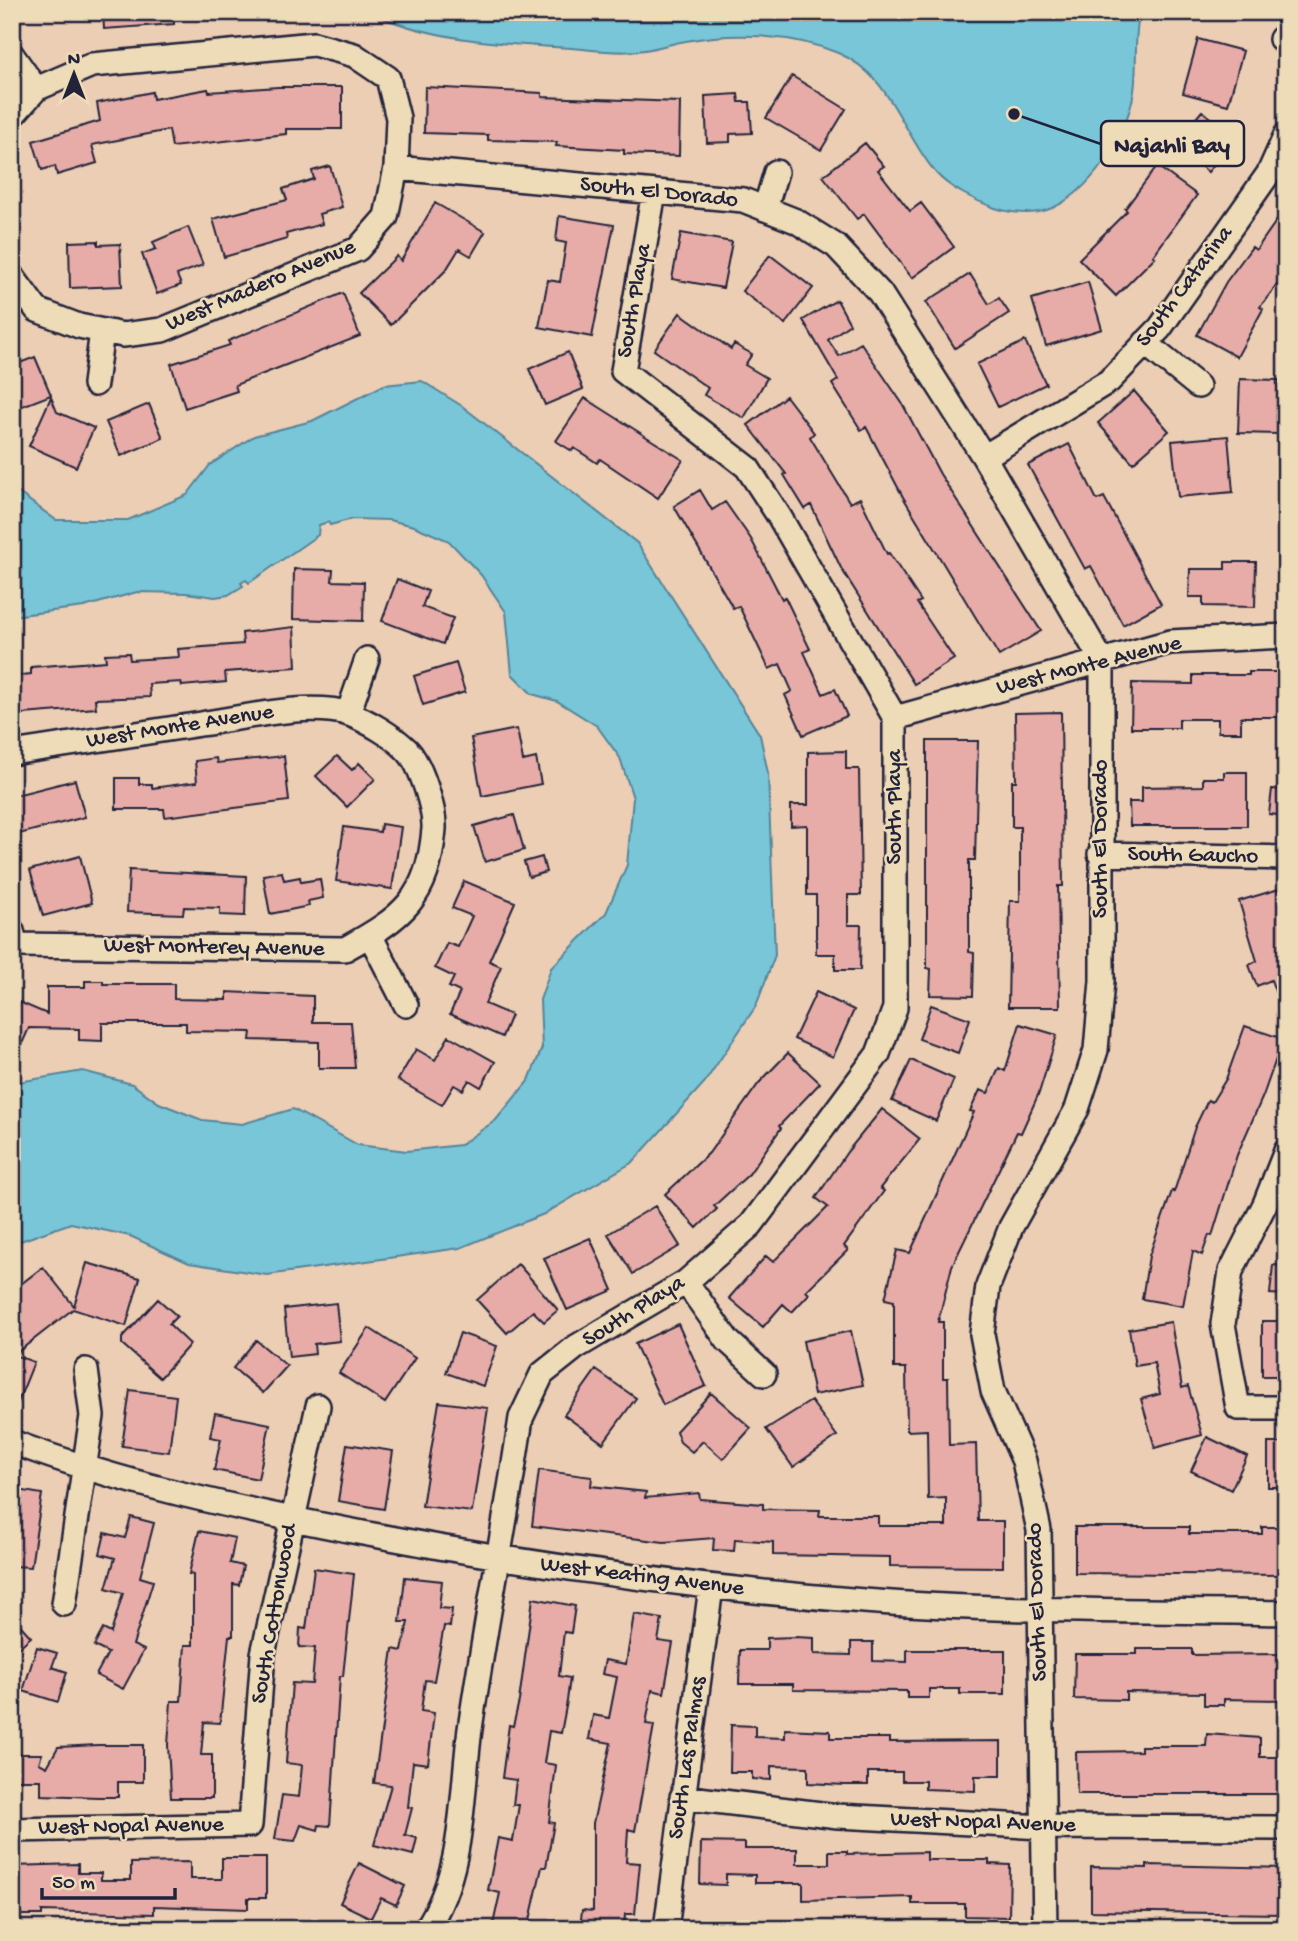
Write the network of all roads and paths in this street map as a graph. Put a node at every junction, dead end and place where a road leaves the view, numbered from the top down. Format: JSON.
{"nodes":[{"id":1,"x":12,"y":55,"type":"edge"},
{"id":2,"x":36,"y":89,"type":"junction"},
{"id":3,"x":12,"y":116,"type":"edge"},
{"id":4,"x":1286,"y":135,"type":"edge"},
{"id":5,"x":396,"y":168,"type":"junction"},
{"id":6,"x":776,"y":172,"type":"dead end"},
{"id":7,"x":654,"y":192,"type":"junction"},
{"id":8,"x":765,"y":209,"type":"junction"},
{"id":9,"x":12,"y":276,"type":"edge"},
{"id":10,"x":102,"y":331,"type":"junction"},
{"id":11,"x":1145,"y":343,"type":"junction"},
{"id":12,"x":95,"y":384,"type":"dead end"},
{"id":13,"x":1198,"y":386,"type":"dead end"},
{"id":14,"x":984,"y":457,"type":"junction"},
{"id":15,"x":1286,"y":636,"type":"edge"},
{"id":16,"x":367,"y":659,"type":"dead end"},
{"id":17,"x":1102,"y":661,"type":"junction"},
{"id":18,"x":348,"y":713,"type":"junction"},
{"id":19,"x":895,"y":718,"type":"junction"},
{"id":20,"x":12,"y":753,"type":"edge"},
{"id":21,"x":434,"y":825,"type":"joint"},
{"id":22,"x":1100,"y":855,"type":"junction"},
{"id":23,"x":1286,"y":858,"type":"edge"},
{"id":24,"x":12,"y":931,"type":"edge"},
{"id":25,"x":370,"y":936,"type":"junction"},
{"id":26,"x":406,"y":1005,"type":"dead end"},
{"id":27,"x":1286,"y":1151,"type":"edge"},
{"id":28,"x":686,"y":1282,"type":"junction"},
{"id":29,"x":86,"y":1370,"type":"dead end"},
{"id":30,"x":764,"y":1374,"type":"dead end"},
{"id":31,"x":318,"y":1406,"type":"dead end"},
{"id":32,"x":1286,"y":1408,"type":"edge"},
{"id":33,"x":12,"y":1442,"type":"edge"},
{"id":34,"x":83,"y":1469,"type":"junction"},
{"id":35,"x":293,"y":1519,"type":"junction"},
{"id":36,"x":500,"y":1560,"type":"junction"},
{"id":37,"x":711,"y":1587,"type":"junction"},
{"id":38,"x":64,"y":1604,"type":"dead end"},
{"id":39,"x":1039,"y":1608,"type":"junction"},
{"id":40,"x":1286,"y":1614,"type":"edge"},
{"id":41,"x":682,"y":1797,"type":"junction"},
{"id":42,"x":250,"y":1825,"type":"joint"},
{"id":43,"x":1043,"y":1827,"type":"junction"},
{"id":44,"x":1286,"y":1828,"type":"edge"},
{"id":45,"x":12,"y":1829,"type":"edge"},
{"id":46,"x":426,"y":1929,"type":"edge"},
{"id":47,"x":666,"y":1929,"type":"edge"},
{"id":48,"x":1045,"y":1929,"type":"edge"}],
"edges":[{"from":1,"to":2,"type":"street"},
{"from":2,"to":3,"type":"street"},
{"from":2,"to":5,"type":"street","name":"West Madero Avenue"},
{"from":4,"to":11,"type":"street","name":"South Catarina"},
{"from":5,"to":7,"type":"street","name":"South El Dorado"},
{"from":5,"to":10,"type":"street","name":"West Madero Avenue"},
{"from":6,"to":8,"type":"street"},
{"from":7,"to":8,"type":"street","name":"South El Dorado"},
{"from":7,"to":19,"type":"street","name":"South Playa"},
{"from":8,"to":14,"type":"street","name":"South El Dorado"},
{"from":9,"to":10,"type":"street","name":"West Madero Avenue"},
{"from":10,"to":12,"type":"street"},
{"from":11,"to":13,"type":"street"},
{"from":11,"to":14,"type":"street","name":"South Catarina"},
{"from":14,"to":17,"type":"street","name":"South El Dorado"},
{"from":15,"to":17,"type":"street","name":"West Monte Avenue"},
{"from":16,"to":18,"type":"street"},
{"from":17,"to":19,"type":"street","name":"West Monte Avenue"},
{"from":17,"to":22,"type":"street","name":"South El Dorado"},
{"from":18,"to":20,"type":"street","name":"West Monte Avenue"},
{"from":18,"to":21,"type":"street","name":"West Monte Avenue"},
{"from":19,"to":28,"type":"street","name":"South Playa"},
{"from":21,"to":25,"type":"street","name":"West Monterey Avenue"},
{"from":22,"to":23,"type":"street","name":"South Gaucho"},
{"from":22,"to":39,"type":"street","name":"South El Dorado"},
{"from":24,"to":25,"type":"street","name":"West Monterey Avenue"},
{"from":25,"to":26,"type":"street"},
{"from":27,"to":32,"type":"street"},
{"from":28,"to":30,"type":"street"},
{"from":28,"to":36,"type":"street","name":"South Playa"},
{"from":29,"to":34,"type":"street"},
{"from":31,"to":35,"type":"street","name":"South Cottonwood"},
{"from":33,"to":34,"type":"street","name":"West Keating Avenue"},
{"from":34,"to":35,"type":"street","name":"West Keating Avenue"},
{"from":34,"to":38,"type":"street"},
{"from":35,"to":36,"type":"street","name":"West Keating Avenue"},
{"from":35,"to":42,"type":"street","name":"South Cottonwood"},
{"from":36,"to":37,"type":"street","name":"West Keating Avenue"},
{"from":36,"to":46,"type":"street","name":"South Playa"},
{"from":37,"to":39,"type":"street","name":"West Keating Avenue"},
{"from":37,"to":41,"type":"street","name":"South Las Palmas"},
{"from":39,"to":40,"type":"street","name":"West Keating Avenue"},
{"from":39,"to":43,"type":"street","name":"South El Dorado"},
{"from":41,"to":43,"type":"street","name":"West Nopal Avenue"},
{"from":41,"to":47,"type":"street","name":"South Las Palmas"},
{"from":42,"to":45,"type":"street","name":"West Nopal Avenue"},
{"from":43,"to":44,"type":"street","name":"West Nopal Avenue"},
{"from":43,"to":48,"type":"street","name":"South El Dorado"}]}
